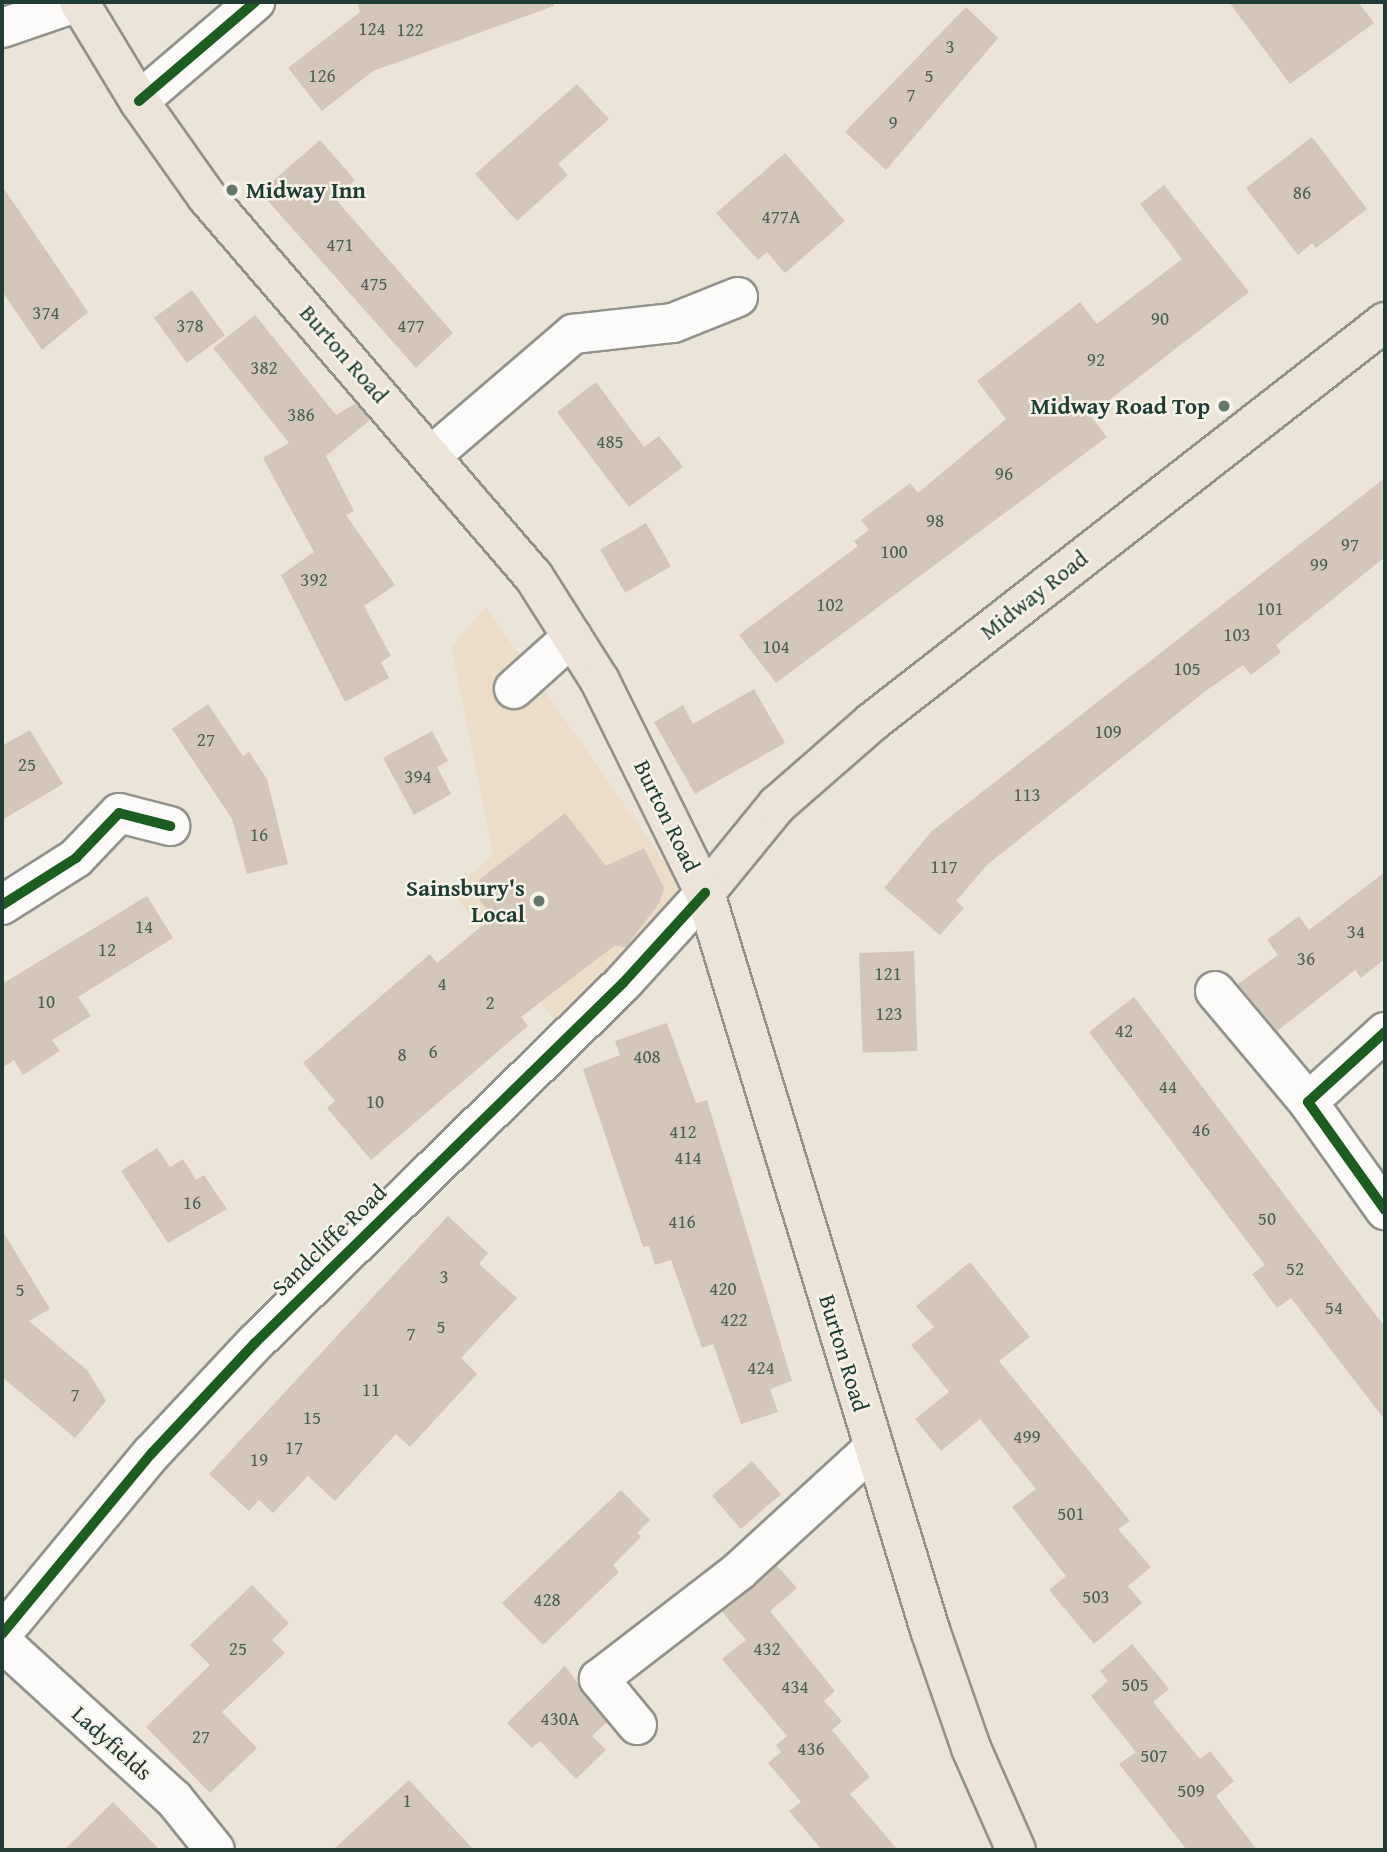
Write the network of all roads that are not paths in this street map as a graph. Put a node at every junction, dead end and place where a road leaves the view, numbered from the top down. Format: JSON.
{"nodes":[{"id":1,"x":78,"y":2,"type":"edge"},
{"id":2,"x":255,"y":2,"type":"edge"},
{"id":3,"x":2,"y":28,"type":"edge"},
{"id":4,"x":139,"y":102,"type":"junction"},
{"id":5,"x":738,"y":297,"type":"dead end"},
{"id":6,"x":1385,"y":322,"type":"edge"},
{"id":7,"x":432,"y":455,"type":"junction"},
{"id":8,"x":572,"y":637,"type":"junction"},
{"id":9,"x":514,"y":690,"type":"dead end"},
{"id":10,"x":170,"y":826,"type":"dead end"},
{"id":11,"x":705,"y":893,"type":"junction"},
{"id":12,"x":2,"y":905,"type":"edge"},
{"id":13,"x":1215,"y":991,"type":"dead end"},
{"id":14,"x":1385,"y":1031,"type":"edge"},
{"id":15,"x":1308,"y":1102,"type":"junction"},
{"id":16,"x":1385,"y":1210,"type":"edge"},
{"id":17,"x":873,"y":1448,"type":"junction"},
{"id":18,"x":2,"y":1634,"type":"edge"},
{"id":19,"x":2,"y":1642,"type":"edge"},
{"id":20,"x":636,"y":1725,"type":"dead end"},
{"id":21,"x":215,"y":1850,"type":"edge"},
{"id":22,"x":1016,"y":1850,"type":"edge"}],
"edges":[{"from":1,"to":3,"type":"street"},
{"from":1,"to":4,"type":"main road","name":"Burton Road"},
{"from":2,"to":4,"type":"street"},
{"from":4,"to":7,"type":"main road","name":"Burton Road"},
{"from":5,"to":7,"type":"street"},
{"from":6,"to":11,"type":"main road","name":"Midway Road"},
{"from":7,"to":8,"type":"main road","name":"Burton Road"},
{"from":8,"to":9,"type":"street"},
{"from":8,"to":11,"type":"main road","name":"Burton Road"},
{"from":10,"to":12,"type":"street"},
{"from":11,"to":17,"type":"main road","name":"Burton Road"},
{"from":11,"to":18,"type":"street","name":"Sandcliffe Road"},
{"from":13,"to":15,"type":"street"},
{"from":14,"to":15,"type":"street"},
{"from":15,"to":16,"type":"street"},
{"from":17,"to":20,"type":"street"},
{"from":17,"to":22,"type":"main road","name":"Burton Road"},
{"from":19,"to":21,"type":"street","name":"Ladyfields"}]}
